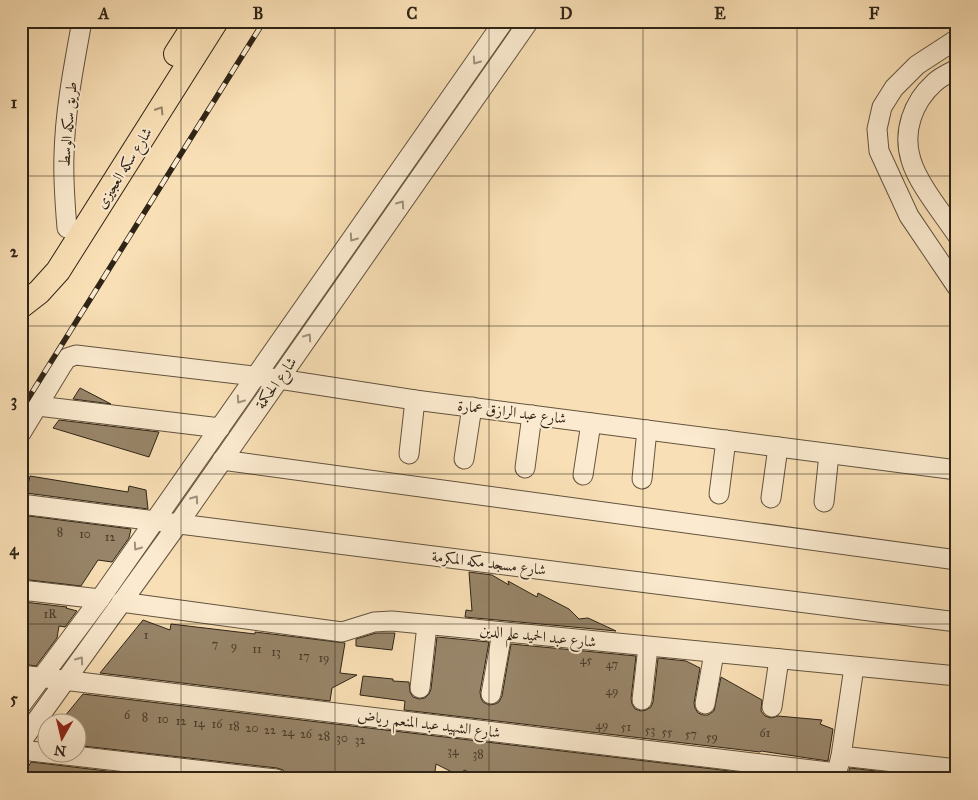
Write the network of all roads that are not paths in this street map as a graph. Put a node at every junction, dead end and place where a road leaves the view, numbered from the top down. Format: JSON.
{"nodes":[{"id":1,"x":82,"y":21,"type":"edge"},
{"id":2,"x":196,"y":21,"type":"edge"},
{"id":3,"x":216,"y":21,"type":"edge"},
{"id":4,"x":504,"y":21,"type":"edge"},
{"id":5,"x":529,"y":21,"type":"edge"},
{"id":6,"x":957,"y":39,"type":"edge"},
{"id":7,"x":957,"y":69,"type":"edge"},
{"id":8,"x":67,"y":228,"type":"junction"},
{"id":9,"x":957,"y":235,"type":"edge"},
{"id":10,"x":957,"y":287,"type":"edge"},
{"id":11,"x":23,"y":298,"type":"edge"},
{"id":12,"x":256,"y":376,"type":"junction"},
{"id":13,"x":279,"y":379,"type":"junction"},
{"id":14,"x":415,"y":400,"type":"junction"},
{"id":15,"x":38,"y":406,"type":"junction"},
{"id":16,"x":472,"y":407,"type":"junction"},
{"id":17,"x":532,"y":415,"type":"junction"},
{"id":18,"x":591,"y":423,"type":"junction"},
{"id":19,"x":220,"y":428,"type":"junction"},
{"id":20,"x":647,"y":430,"type":"junction"},
{"id":21,"x":21,"y":433,"type":"edge"},
{"id":22,"x":726,"y":440,"type":"junction"},
{"id":23,"x":778,"y":447,"type":"junction"},
{"id":24,"x":409,"y":454,"type":"dead end"},
{"id":25,"x":829,"y":454,"type":"junction"},
{"id":26,"x":464,"y":459,"type":"dead end"},
{"id":27,"x":222,"y":460,"type":"junction"},
{"id":28,"x":525,"y":468,"type":"dead end"},
{"id":29,"x":957,"y":470,"type":"edge"},
{"id":30,"x":583,"y":475,"type":"dead end"},
{"id":31,"x":642,"y":479,"type":"dead end"},
{"id":32,"x":719,"y":494,"type":"dead end"},
{"id":33,"x":771,"y":498,"type":"dead end"},
{"id":34,"x":824,"y":502,"type":"dead end"},
{"id":35,"x":21,"y":504,"type":"edge"},
{"id":36,"x":156,"y":520,"type":"junction"},
{"id":37,"x":178,"y":524,"type":"junction"},
{"id":38,"x":957,"y":560,"type":"edge"},
{"id":39,"x":21,"y":590,"type":"edge"},
{"id":40,"x":100,"y":599,"type":"junction"},
{"id":41,"x":121,"y":602,"type":"junction"},
{"id":42,"x":957,"y":622,"type":"edge"},
{"id":43,"x":427,"y":625,"type":"junction"},
{"id":44,"x":502,"y":633,"type":"junction"},
{"id":45,"x":648,"y":647,"type":"junction"},
{"id":46,"x":714,"y":653,"type":"junction"},
{"id":47,"x":779,"y":659,"type":"junction"},
{"id":48,"x":854,"y":667,"type":"junction"},
{"id":49,"x":21,"y":675,"type":"edge"},
{"id":50,"x":957,"y":676,"type":"edge"},
{"id":51,"x":42,"y":678,"type":"junction"},
{"id":52,"x":65,"y":680,"type":"junction"},
{"id":53,"x":420,"y":688,"type":"dead end"},
{"id":54,"x":491,"y":694,"type":"dead end"},
{"id":55,"x":642,"y":700,"type":"dead end"},
{"id":56,"x":705,"y":704,"type":"dead end"},
{"id":57,"x":21,"y":705,"type":"edge"},
{"id":58,"x":772,"y":707,"type":"dead end"},
{"id":59,"x":21,"y":742,"type":"edge"},
{"id":60,"x":21,"y":750,"type":"edge"},
{"id":61,"x":838,"y":769,"type":"edge"},
{"id":62,"x":957,"y":769,"type":"edge"},
{"id":63,"x":276,"y":779,"type":"edge"}],
"edges":[{"from":1,"to":8,"type":"street","name":"طريق سكه الوسط"},
{"from":2,"to":8,"type":"main road","name":"شارع سكه العجيزى"},
{"from":11,"to":3,"type":"main road","name":"شارع سكه العجيزى","one_way":true},
{"from":4,"to":12,"type":"street","name":"شارع الحكمة","one_way":true},
{"from":13,"to":5,"type":"street","name":"شارع الحكمة","one_way":true},
{"from":6,"to":10,"type":"street"},
{"from":7,"to":9,"type":"street"},
{"from":8,"to":11,"type":"main road","name":"شارع سكه العجيزى"},
{"from":12,"to":13,"type":"street","name":"شارع عبد الرازق عمارة"},
{"from":12,"to":15,"type":"street","name":"شارع عبد الرازق عمارة"},
{"from":12,"to":19,"type":"street","name":"شارع الحكمة","one_way":true},
{"from":13,"to":14,"type":"street","name":"شارع عبد الرازق عمارة"},
{"from":13,"to":27,"type":"street","name":"شارع الحكمة"},
{"from":14,"to":16,"type":"street","name":"شارع عبد الرازق عمارة"},
{"from":14,"to":24,"type":"street"},
{"from":15,"to":19,"type":"street"},
{"from":15,"to":21,"type":"street"},
{"from":16,"to":17,"type":"street","name":"شارع عبد الرازق عمارة"},
{"from":16,"to":26,"type":"street"},
{"from":17,"to":18,"type":"street","name":"شارع عبد الرازق عمارة"},
{"from":17,"to":28,"type":"street"},
{"from":18,"to":20,"type":"street","name":"شارع عبد الرازق عمارة"},
{"from":18,"to":30,"type":"street"},
{"from":19,"to":36,"type":"street","name":"شارع الحكمة"},
{"from":20,"to":22,"type":"street","name":"شارع عبد الرازق عمارة"},
{"from":20,"to":31,"type":"street"},
{"from":22,"to":23,"type":"street","name":"شارع عبد الرازق عمارة"},
{"from":22,"to":32,"type":"street"},
{"from":23,"to":25,"type":"street","name":"شارع عبد الرازق عمارة"},
{"from":23,"to":33,"type":"street"},
{"from":25,"to":29,"type":"street","name":"شارع عبد الرازق عمارة"},
{"from":25,"to":34,"type":"street"},
{"from":37,"to":27,"type":"street","name":"شارع الحكمة","one_way":true},
{"from":27,"to":38,"type":"street"},
{"from":35,"to":36,"type":"street","name":"شارع مسجد مكه المكرمة"},
{"from":36,"to":37,"type":"street","name":"شارع مسجد مكه المكرمة"},
{"from":36,"to":40,"type":"street","name":"شارع الحكمة","one_way":true},
{"from":37,"to":41,"type":"street","name":"شارع الحكمة"},
{"from":37,"to":42,"type":"street","name":"شارع مسجد مكه المكرمة"},
{"from":39,"to":40,"type":"street"},
{"from":40,"to":51,"type":"street","name":"شارع الحكمة"},
{"from":41,"to":43,"type":"street","name":"شارع عبد الحميد علم الدين"},
{"from":52,"to":41,"type":"street","name":"شارع الحكمة","one_way":true},
{"from":43,"to":44,"type":"street","name":"شارع عبد الحميد علم الدين"},
{"from":43,"to":53,"type":"street"},
{"from":44,"to":45,"type":"street","name":"شارع عبد الحميد علم الدين"},
{"from":44,"to":54,"type":"street"},
{"from":45,"to":46,"type":"street","name":"شارع عبد الحميد علم الدين"},
{"from":45,"to":55,"type":"street"},
{"from":46,"to":47,"type":"street","name":"شارع عبد الحميد علم الدين"},
{"from":46,"to":56,"type":"street"},
{"from":47,"to":48,"type":"street","name":"شارع عبد الحميد علم الدين"},
{"from":47,"to":58,"type":"street"},
{"from":48,"to":50,"type":"street","name":"شارع عبد الحميد علم الدين"},
{"from":48,"to":61,"type":"street"},
{"from":49,"to":51,"type":"street","name":"شارع الشهيد عبد المنعم رياض"},
{"from":51,"to":52,"type":"street","name":"شارع الشهيد عبد المنعم رياض"},
{"from":51,"to":57,"type":"street","name":"شارع الحكمة"},
{"from":52,"to":59,"type":"street","name":"شارع الحكمة"},
{"from":52,"to":61,"type":"street","name":"شارع الشهيد عبد المنعم رياض"},
{"from":60,"to":63,"type":"street"},
{"from":61,"to":62,"type":"street","name":"شارع الشهيد عبد المنعم رياض"}]}
